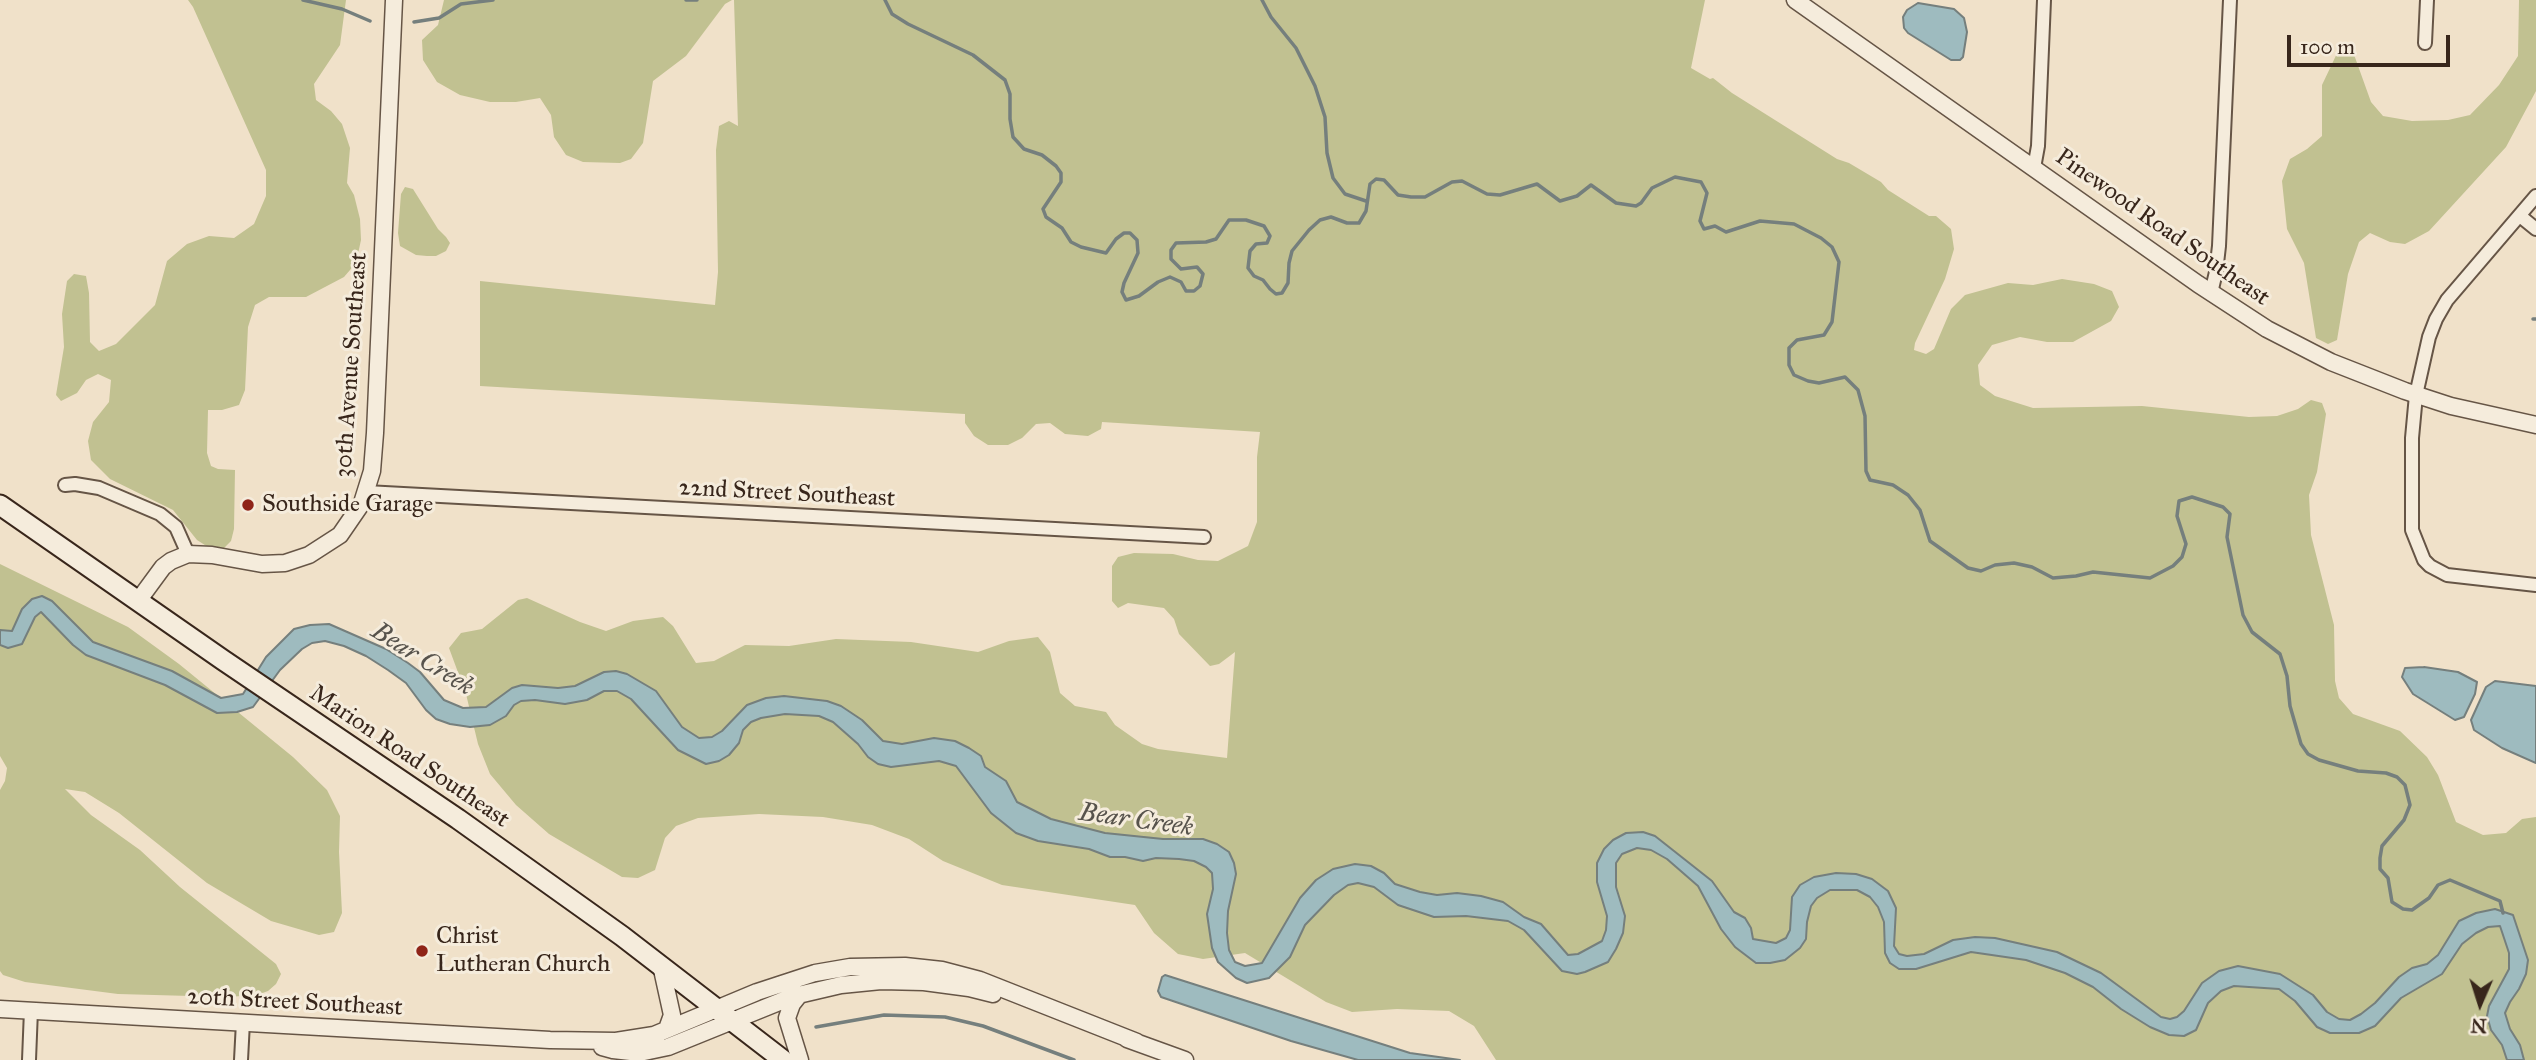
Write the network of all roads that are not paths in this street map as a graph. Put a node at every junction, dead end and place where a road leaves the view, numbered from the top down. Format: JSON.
{"nodes":[{"id":1,"x":394,"y":0,"type":"edge"},
{"id":2,"x":1796,"y":0,"type":"edge"},
{"id":3,"x":2044,"y":0,"type":"edge"},
{"id":4,"x":2230,"y":0,"type":"edge"},
{"id":5,"x":2427,"y":0,"type":"edge"},
{"id":6,"x":2425,"y":43,"type":"dead end"},
{"id":7,"x":2034,"y":168,"type":"junction"},
{"id":8,"x":2536,"y":197,"type":"edge"},
{"id":9,"x":2520,"y":216,"type":"junction"},
{"id":10,"x":2536,"y":229,"type":"edge"},
{"id":11,"x":2211,"y":293,"type":"junction"},
{"id":12,"x":2416,"y":395,"type":"junction"},
{"id":13,"x":2536,"y":425,"type":"edge"},
{"id":14,"x":65,"y":485,"type":"dead end"},
{"id":15,"x":366,"y":492,"type":"junction"},
{"id":16,"x":0,"y":505,"type":"edge"},
{"id":17,"x":1205,"y":537,"type":"dead end"},
{"id":18,"x":188,"y":554,"type":"junction"},
{"id":19,"x":2536,"y":585,"type":"edge"},
{"id":20,"x":138,"y":601,"type":"junction"},
{"id":21,"x":661,"y":965,"type":"junction"},
{"id":22,"x":800,"y":994,"type":"junction"},
{"id":23,"x":717,"y":1008,"type":"junction"},
{"id":24,"x":0,"y":1009,"type":"edge"},
{"id":25,"x":32,"y":1010,"type":"junction"},
{"id":26,"x":734,"y":1021,"type":"junction"},
{"id":27,"x":243,"y":1023,"type":"junction"},
{"id":28,"x":667,"y":1029,"type":"junction"},
{"id":29,"x":587,"y":1042,"type":"junction"},
{"id":30,"x":1136,"y":1042,"type":"junction"},
{"id":31,"x":29,"y":1060,"type":"edge"},
{"id":32,"x":241,"y":1060,"type":"edge"},
{"id":33,"x":783,"y":1060,"type":"edge"},
{"id":34,"x":800,"y":1060,"type":"edge"},
{"id":35,"x":1185,"y":1060,"type":"edge"}],
"edges":[{"from":1,"to":15,"type":"street","name":"30th Avenue Southeast"},
{"from":2,"to":7,"type":"street","name":"Pinewood Road Southeast"},
{"from":3,"to":7,"type":"street"},
{"from":4,"to":11,"type":"street"},
{"from":5,"to":6,"type":"street"},
{"from":7,"to":11,"type":"street","name":"Pinewood Road Southeast"},
{"from":8,"to":9,"type":"street"},
{"from":9,"to":10,"type":"street"},
{"from":9,"to":12,"type":"street"},
{"from":11,"to":12,"type":"street","name":"Pinewood Road Southeast"},
{"from":12,"to":13,"type":"street","name":"Pinewood Road Southeast"},
{"from":12,"to":19,"type":"street"},
{"from":14,"to":18,"type":"street"},
{"from":15,"to":17,"type":"street","name":"22nd Street Southeast"},
{"from":15,"to":18,"type":"street","name":"30th Avenue Southeast"},
{"from":16,"to":20,"type":"main road","name":"Marion Road Southeast"},
{"from":18,"to":20,"type":"street"},
{"from":20,"to":21,"type":"main road","name":"Marion Road Southeast"},
{"from":21,"to":23,"type":"main road","name":"Marion Road Southeast"},
{"from":21,"to":28,"type":"street"},
{"from":22,"to":26,"type":"street","name":"20th Street Southeast"},
{"from":22,"to":30,"type":"street","name":"20th Street Southeast"},
{"from":22,"to":34,"type":"street"},
{"from":23,"to":26,"type":"main road","name":"Marion Road Southeast"},
{"from":23,"to":28,"type":"street","name":"20th Street Southeast"},
{"from":23,"to":30,"type":"street","name":"20th Street Southeast"},
{"from":24,"to":25,"type":"street","name":"20th Street Southeast"},
{"from":25,"to":27,"type":"street","name":"20th Street Southeast"},
{"from":25,"to":31,"type":"street"},
{"from":26,"to":29,"type":"street","name":"20th Street Southeast"},
{"from":26,"to":33,"type":"main road","name":"Marion Road Southeast"},
{"from":27,"to":29,"type":"street","name":"20th Street Southeast"},
{"from":27,"to":32,"type":"street"},
{"from":28,"to":29,"type":"street","name":"20th Street Southeast"},
{"from":30,"to":35,"type":"street","name":"20th Street Southeast"}]}
